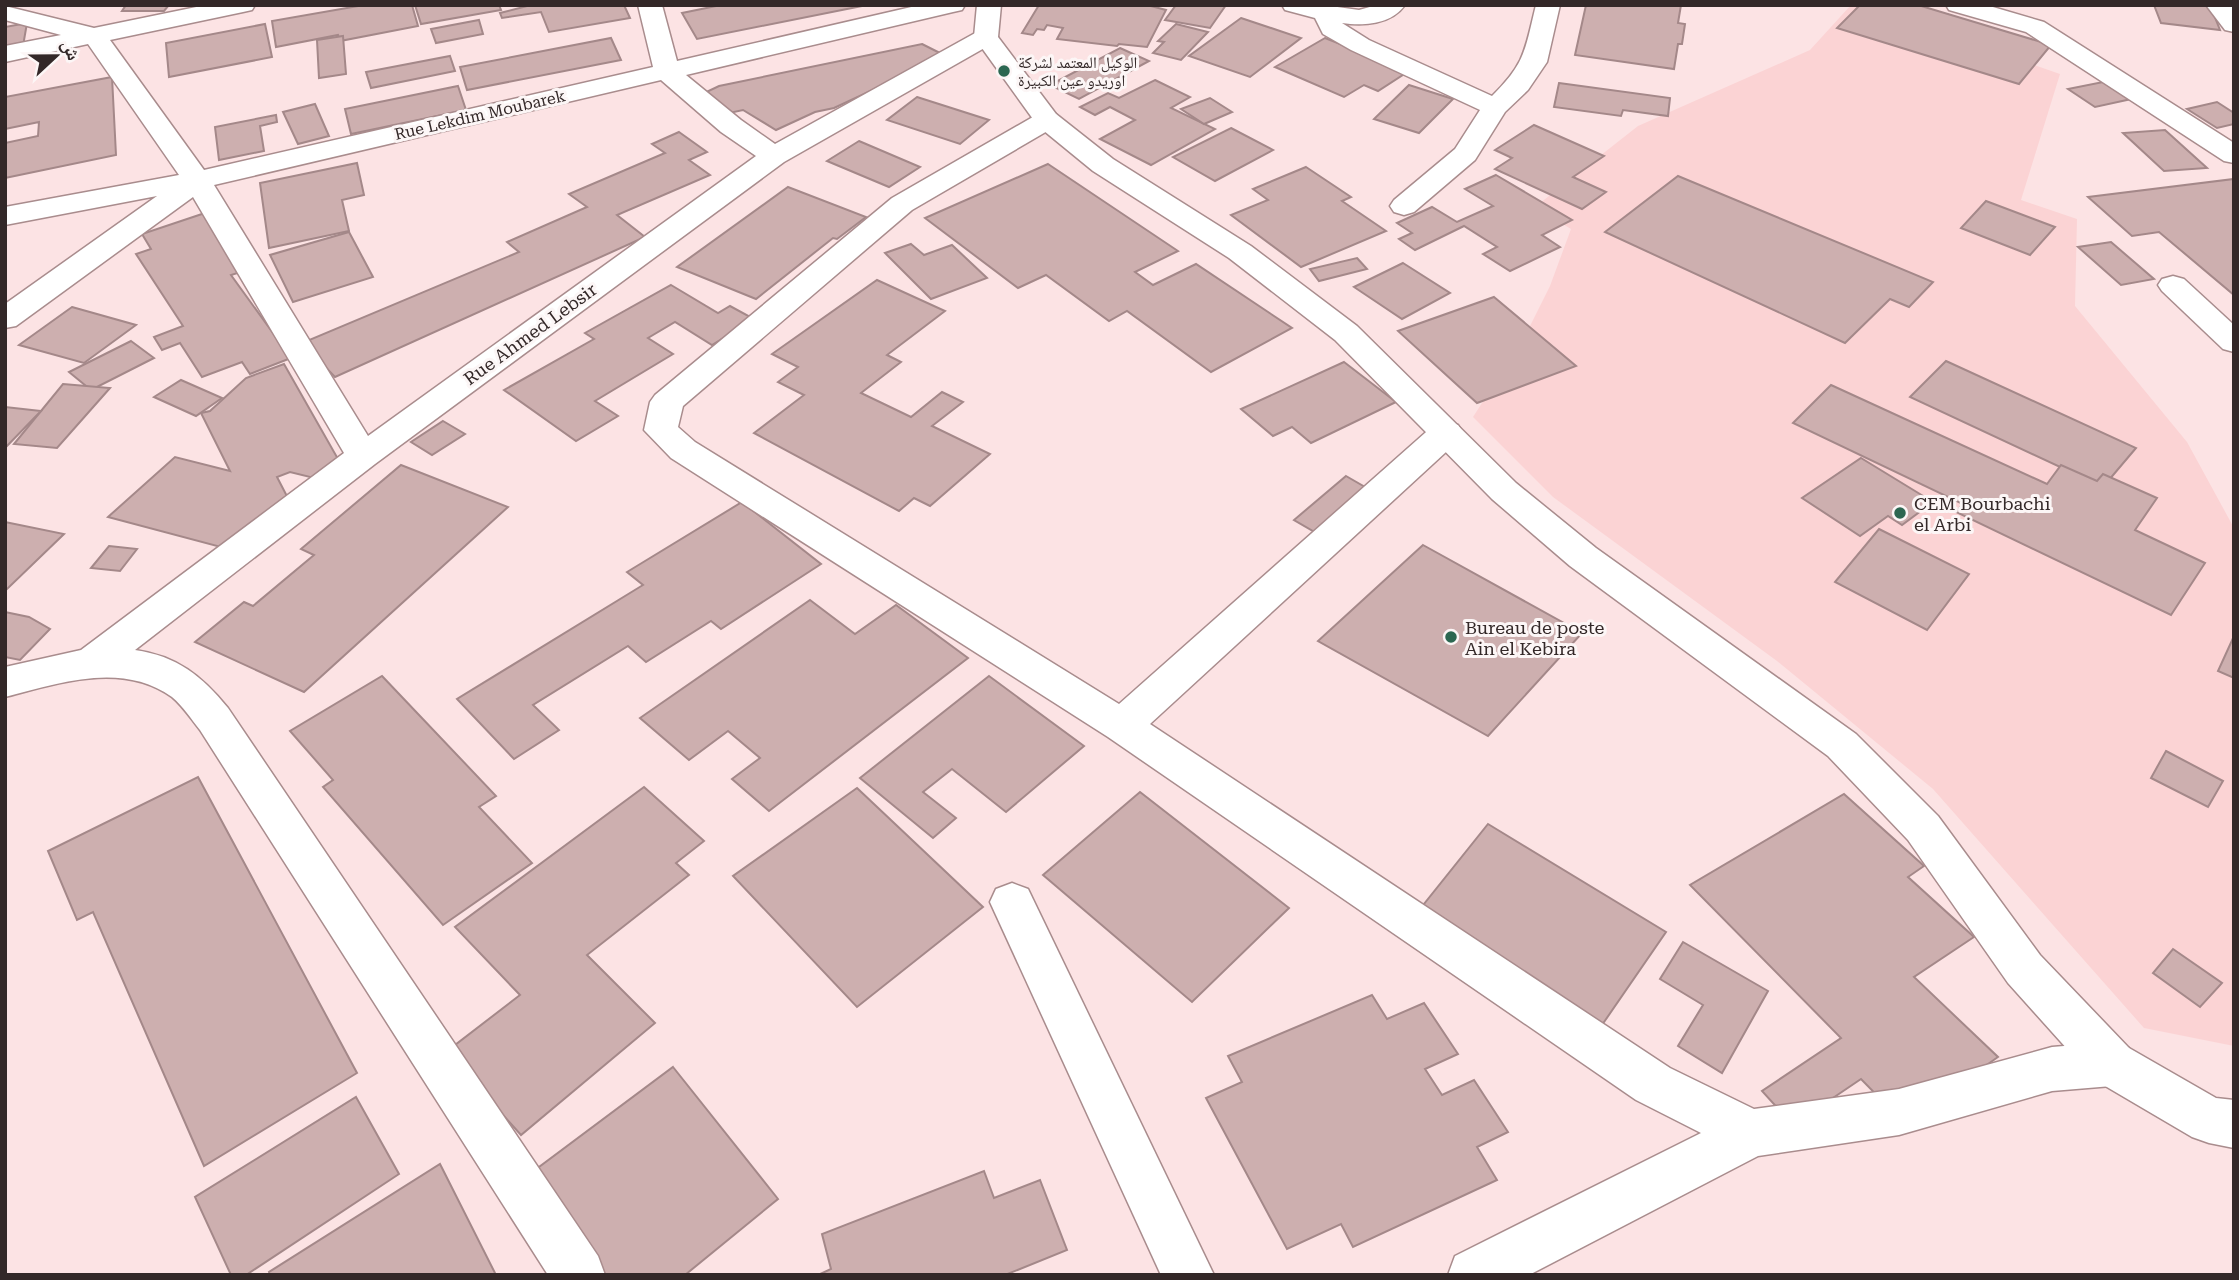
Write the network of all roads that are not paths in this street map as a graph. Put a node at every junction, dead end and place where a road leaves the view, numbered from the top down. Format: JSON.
{"nodes":[{"id":1,"x":243,"y":5,"type":"edge"},
{"id":2,"x":650,"y":5,"type":"edge"},
{"id":3,"x":953,"y":5,"type":"edge"},
{"id":4,"x":1294,"y":5,"type":"edge"},
{"id":5,"x":1394,"y":5,"type":"edge"},
{"id":6,"x":1548,"y":5,"type":"edge"},
{"id":7,"x":1958,"y":5,"type":"edge"},
{"id":8,"x":2218,"y":5,"type":"edge"},
{"id":9,"x":5,"y":13,"type":"edge"},
{"id":10,"x":1325,"y":13,"type":"junction"},
{"id":11,"x":988,"y":21,"type":"edge"},
{"id":12,"x":2234,"y":25,"type":"edge"},
{"id":13,"x":95,"y":36,"type":"junction"},
{"id":14,"x":5,"y":54,"type":"edge"},
{"id":15,"x":667,"y":72,"type":"junction"},
{"id":16,"x":1495,"y":107,"type":"junction"},
{"id":17,"x":1047,"y":120,"type":"junction"},
{"id":18,"x":2234,"y":155,"type":"edge"},
{"id":19,"x":774,"y":156,"type":"junction"},
{"id":20,"x":197,"y":180,"type":"junction"},
{"id":21,"x":1404,"y":206,"type":"dead end"},
{"id":22,"x":5,"y":216,"type":"edge"},
{"id":23,"x":2173,"y":285,"type":"dead end"},
{"id":24,"x":5,"y":319,"type":"edge"},
{"id":25,"x":2234,"y":342,"type":"edge"},
{"id":26,"x":1446,"y":433,"type":"junction"},
{"id":27,"x":363,"y":456,"type":"junction"},
{"id":28,"x":94,"y":661,"type":"junction"},
{"id":29,"x":5,"y":682,"type":"edge"},
{"id":30,"x":1122,"y":726,"type":"junction"},
{"id":31,"x":1012,"y":902,"type":"dead end"},
{"id":32,"x":2112,"y":1064,"type":"junction"},
{"id":33,"x":2234,"y":1124,"type":"edge"},
{"id":34,"x":1752,"y":1133,"type":"junction"},
{"id":35,"x":579,"y":1275,"type":"edge"},
{"id":36,"x":1188,"y":1275,"type":"edge"},
{"id":37,"x":1475,"y":1275,"type":"edge"}],
"edges":[{"from":1,"to":13,"type":"street"},
{"from":2,"to":15,"type":"street"},
{"from":3,"to":15,"type":"street","name":"Rue Lekdim Moubarek"},
{"from":4,"to":10,"type":"street"},
{"from":5,"to":10,"type":"street"},
{"from":6,"to":16,"type":"street"},
{"from":7,"to":18,"type":"street"},
{"from":8,"to":12,"type":"street"},
{"from":9,"to":13,"type":"street"},
{"from":10,"to":16,"type":"street"},
{"from":11,"to":17,"type":"street"},
{"from":11,"to":19,"type":"street","name":"Rue Ahmed Lebsir"},
{"from":13,"to":14,"type":"street"},
{"from":13,"to":20,"type":"street"},
{"from":15,"to":19,"type":"street"},
{"from":15,"to":20,"type":"street","name":"Rue Lekdim Moubarek"},
{"from":16,"to":21,"type":"street"},
{"from":17,"to":26,"type":"street"},
{"from":17,"to":30,"type":"street"},
{"from":19,"to":27,"type":"street","name":"Rue Ahmed Lebsir"},
{"from":20,"to":22,"type":"street","name":"Rue Lekdim Moubarek"},
{"from":20,"to":24,"type":"street"},
{"from":20,"to":27,"type":"street"},
{"from":23,"to":25,"type":"street"},
{"from":26,"to":30,"type":"street"},
{"from":26,"to":32,"type":"street"},
{"from":27,"to":28,"type":"street","name":"Rue Ahmed Lebsir"},
{"from":28,"to":29,"type":"street"},
{"from":28,"to":35,"type":"street"},
{"from":30,"to":34,"type":"street"},
{"from":31,"to":36,"type":"street"},
{"from":32,"to":33,"type":"street"},
{"from":32,"to":34,"type":"street"},
{"from":34,"to":37,"type":"street"}]}
